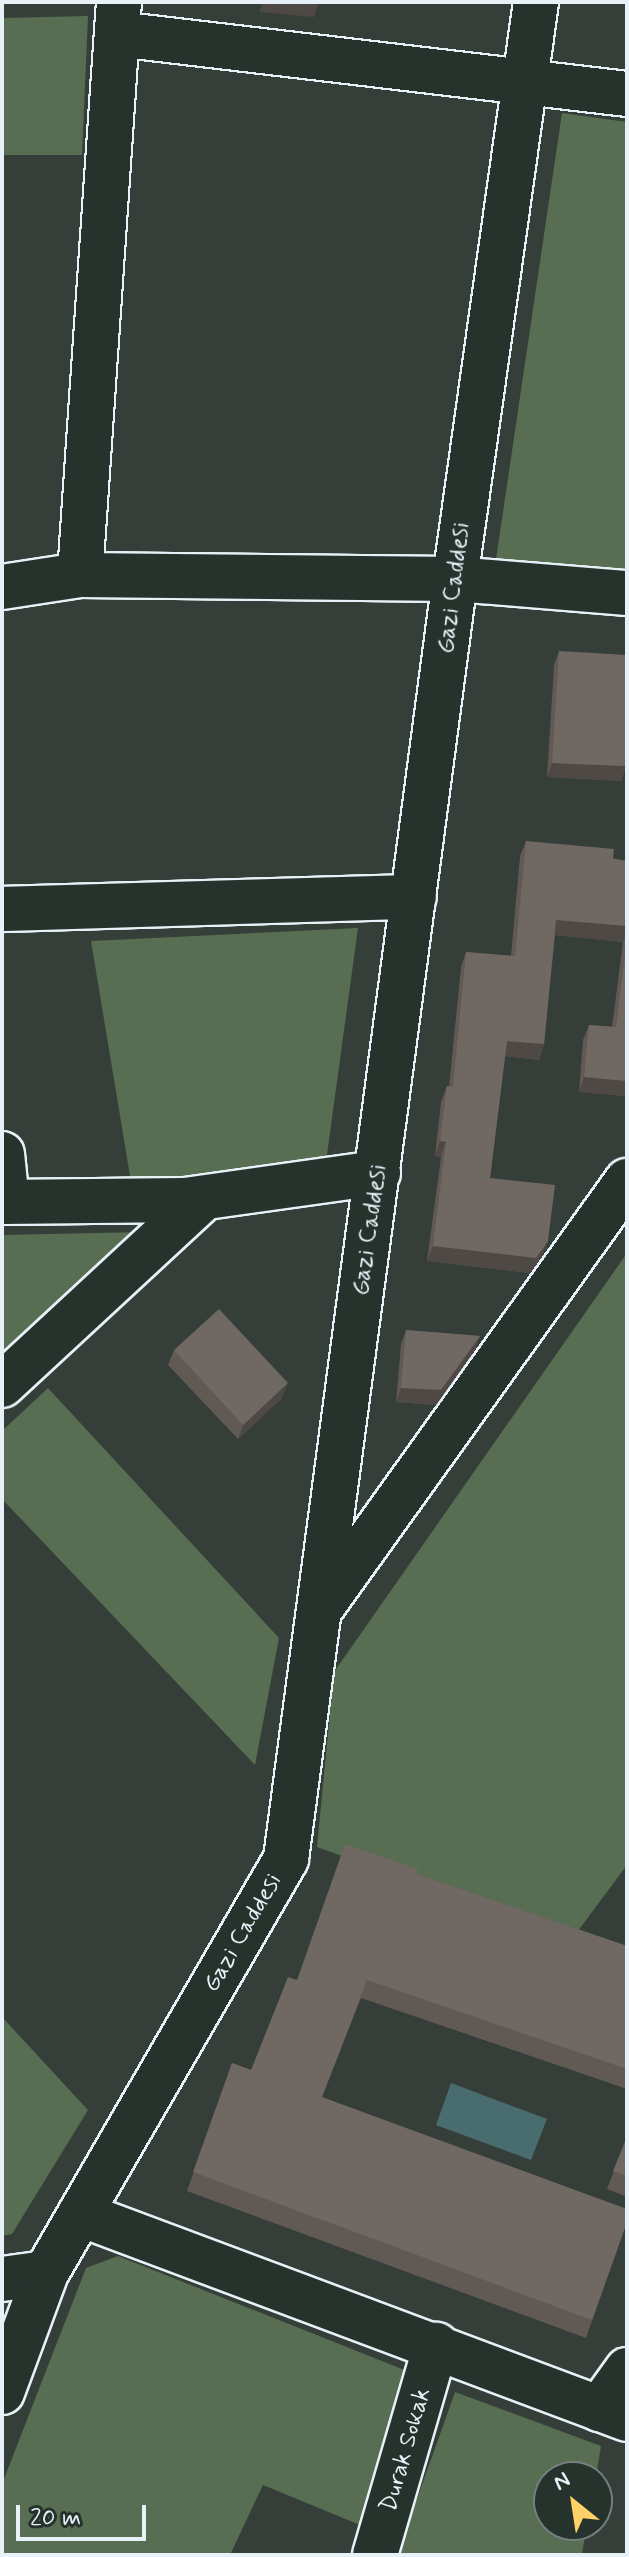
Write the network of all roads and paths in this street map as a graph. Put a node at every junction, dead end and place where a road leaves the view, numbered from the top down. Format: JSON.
{"nodes":[{"id":1,"x":536,"y":2,"type":"edge"},
{"id":2,"x":118,"y":18,"type":"edge"},
{"id":3,"x":523,"y":80,"type":"junction"},
{"id":4,"x":627,"y":94,"type":"edge"},
{"id":5,"x":80,"y":575,"type":"junction"},
{"id":6,"x":455,"y":579,"type":"junction"},
{"id":7,"x":2,"y":587,"type":"edge"},
{"id":8,"x":627,"y":593,"type":"edge"},
{"id":9,"x":414,"y":897,"type":"junction"},
{"id":10,"x":2,"y":909,"type":"edge"},
{"id":11,"x":2,"y":1154,"type":"edge"},
{"id":12,"x":378,"y":1173,"type":"junction"},
{"id":13,"x":627,"y":1181,"type":"edge"},
{"id":14,"x":204,"y":1198,"type":"junction"},
{"id":15,"x":5,"y":1202,"type":"edge"},
{"id":16,"x":2,"y":1385,"type":"edge"},
{"id":17,"x":319,"y":1610,"type":"junction"},
{"id":18,"x":80,"y":2214,"type":"junction"},
{"id":19,"x":46,"y":2273,"type":"junction"},
{"id":20,"x":2,"y":2279,"type":"edge"},
{"id":21,"x":436,"y":2345,"type":"junction"},
{"id":22,"x":627,"y":2370,"type":"edge"},
{"id":23,"x":2,"y":2392,"type":"edge"},
{"id":24,"x":613,"y":2414,"type":"edge"},
{"id":25,"x":375,"y":2555,"type":"edge"}],
"edges":[{"from":1,"to":3,"type":"street","name":"Gazi Caddesi"},
{"from":2,"to":3,"type":"street"},
{"from":2,"to":5,"type":"street"},
{"from":3,"to":4,"type":"street"},
{"from":3,"to":6,"type":"street","name":"Gazi Caddesi"},
{"from":5,"to":6,"type":"street"},
{"from":5,"to":7,"type":"street"},
{"from":6,"to":8,"type":"street"},
{"from":6,"to":9,"type":"street","name":"Gazi Caddesi"},
{"from":9,"to":10,"type":"street"},
{"from":9,"to":12,"type":"street","name":"Gazi Caddesi"},
{"from":11,"to":15,"type":"street"},
{"from":12,"to":14,"type":"street"},
{"from":12,"to":17,"type":"street","name":"Gazi Caddesi"},
{"from":13,"to":17,"type":"street"},
{"from":14,"to":15,"type":"street"},
{"from":14,"to":16,"type":"street"},
{"from":17,"to":18,"type":"street","name":"Gazi Caddesi"},
{"from":18,"to":19,"type":"street","name":"Gazi Caddesi"},
{"from":18,"to":21,"type":"street"},
{"from":19,"to":20,"type":"street"},
{"from":19,"to":23,"type":"street","name":"Gazi Caddesi"},
{"from":21,"to":24,"type":"street"},
{"from":21,"to":25,"type":"street","name":"Durak Sokak"},
{"from":22,"to":24,"type":"street"}]}
